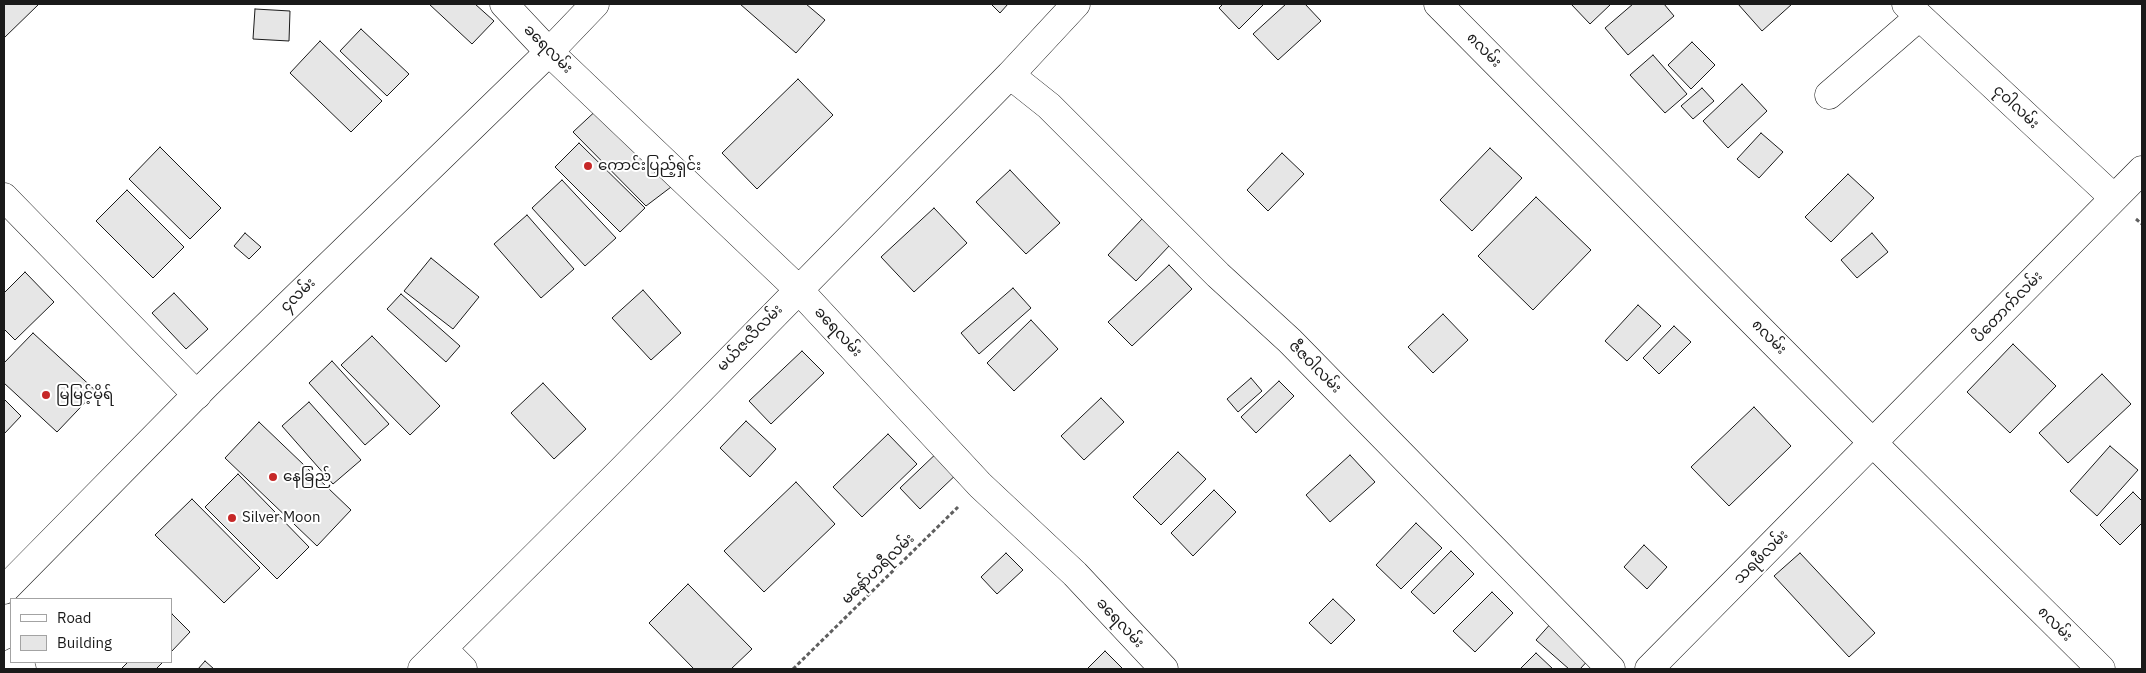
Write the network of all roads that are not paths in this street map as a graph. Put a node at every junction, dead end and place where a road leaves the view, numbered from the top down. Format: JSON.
{"nodes":[{"id":1,"x":504,"y":4,"type":"edge"},
{"id":2,"x":595,"y":4,"type":"edge"},
{"id":3,"x":1076,"y":4,"type":"edge"},
{"id":4,"x":1438,"y":4,"type":"edge"},
{"id":5,"x":1912,"y":10,"type":"edge"},
{"id":6,"x":549,"y":52,"type":"junction"},
{"id":7,"x":1010,"y":75,"type":"junction"},
{"id":8,"x":1829,"y":95,"type":"dead end"},
{"id":9,"x":2142,"y":170,"type":"edge"},
{"id":10,"x":4,"y":197,"type":"edge"},
{"id":11,"x":2114,"y":198,"type":"junction"},
{"id":12,"x":798,"y":289,"type":"junction"},
{"id":13,"x":197,"y":395,"type":"junction"},
{"id":14,"x":1874,"y":444,"type":"junction"},
{"id":15,"x":4,"y":590,"type":"edge"},
{"id":16,"x":443,"y":649,"type":"junction"},
{"id":17,"x":422,"y":669,"type":"edge"},
{"id":18,"x":463,"y":669,"type":"edge"},
{"id":19,"x":1164,"y":669,"type":"edge"},
{"id":20,"x":1611,"y":669,"type":"edge"},
{"id":21,"x":1649,"y":669,"type":"edge"},
{"id":22,"x":2101,"y":669,"type":"edge"}],
"edges":[{"from":1,"to":6,"type":"street","name":"ခရေလမ်း"},
{"from":2,"to":6,"type":"street","name":"၄လမ်း"},
{"from":3,"to":7,"type":"street","name":"မယ်ဇလီလမ်း"},
{"from":4,"to":14,"type":"street","name":"၈လမ်း"},
{"from":5,"to":8,"type":"street","name":"ငုဝါလမ်း"},
{"from":5,"to":11,"type":"street","name":"ငုဝါလမ်း"},
{"from":6,"to":12,"type":"street","name":"ခရေလမ်း"},
{"from":6,"to":13,"type":"street","name":"၄လမ်း"},
{"from":7,"to":12,"type":"street","name":"မယ်ဇလီလမ်း"},
{"from":7,"to":20,"type":"street","name":"ဇီဇဝါလမ်း"},
{"from":9,"to":11,"type":"street","name":"ပိတောက်လမ်း"},
{"from":10,"to":13,"type":"street"},
{"from":11,"to":14,"type":"street","name":"ပိတောက်လမ်း"},
{"from":12,"to":16,"type":"street","name":"မယ်ဇလီလမ်း"},
{"from":12,"to":19,"type":"street","name":"ခရေလမ်း"},
{"from":13,"to":15,"type":"street","name":"၄လမ်း"},
{"from":14,"to":21,"type":"street","name":"သရဖီလမ်း"},
{"from":14,"to":22,"type":"street","name":"၈လမ်း"},
{"from":16,"to":17,"type":"street","name":"မယ်ဇလီလမ်း"},
{"from":16,"to":18,"type":"street"}]}
